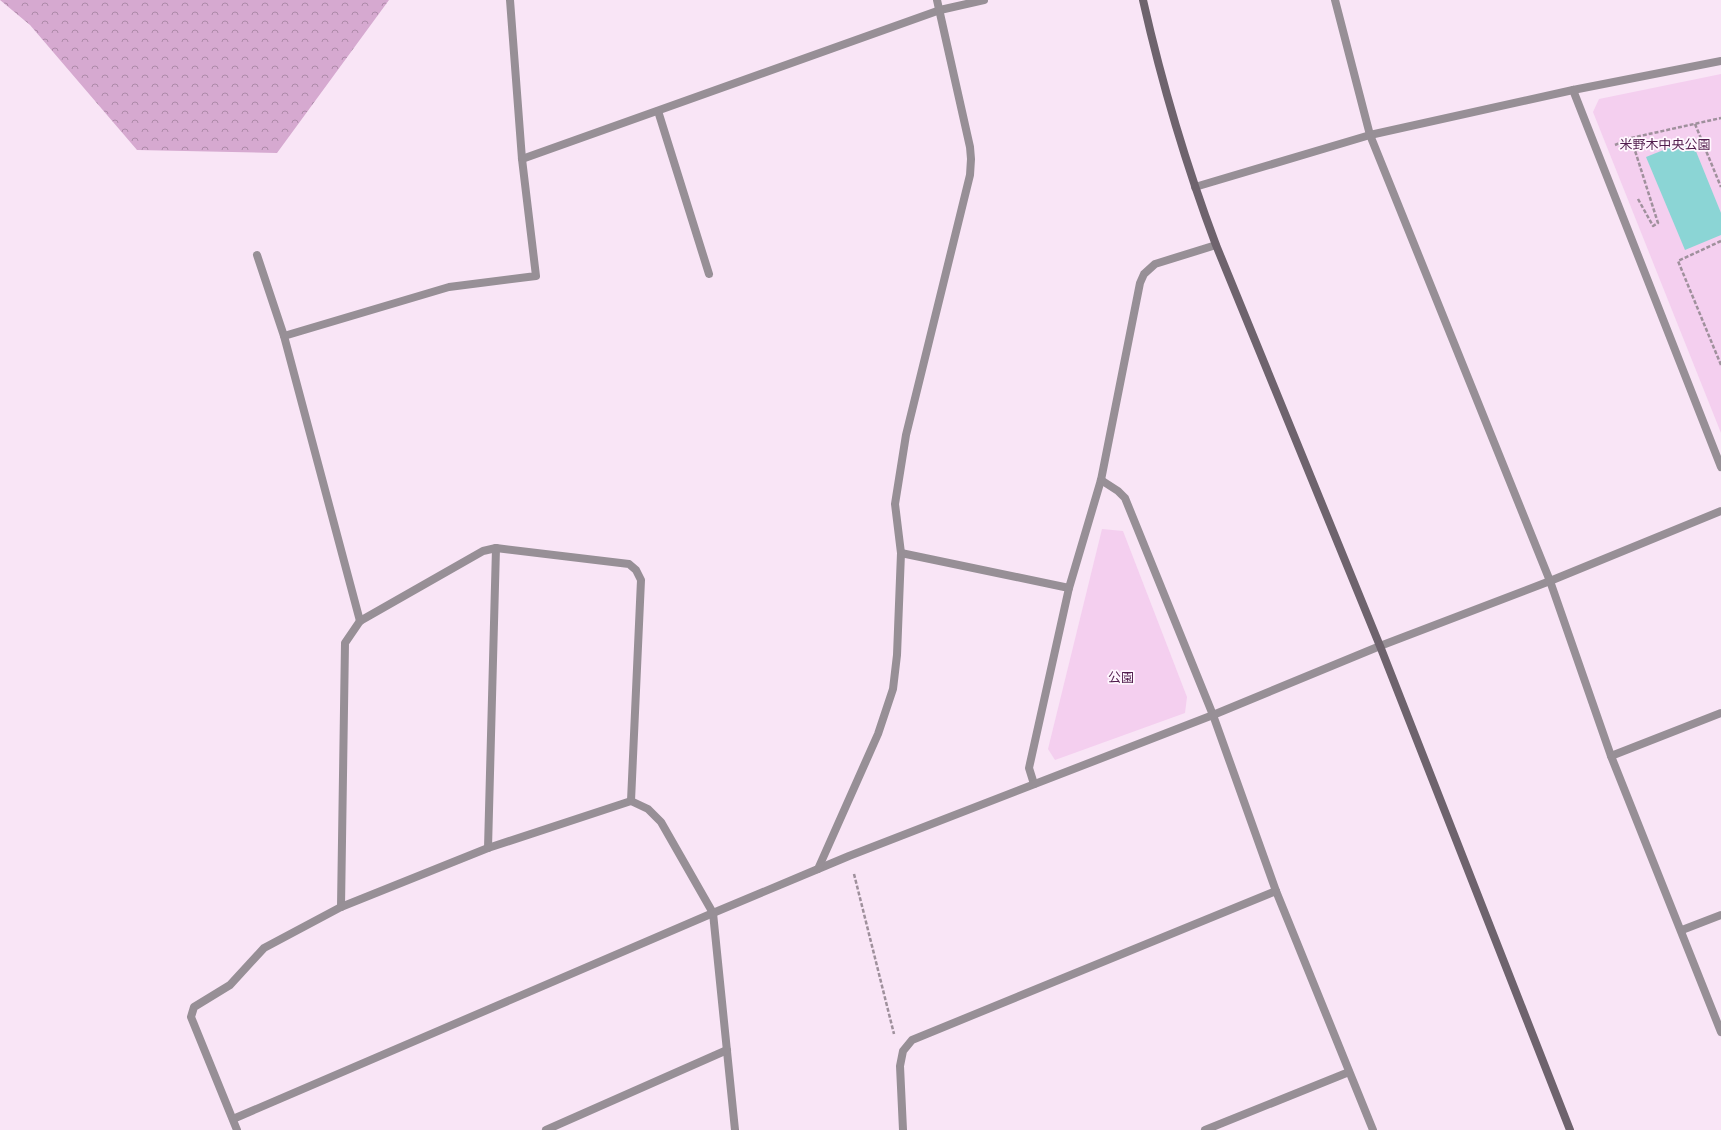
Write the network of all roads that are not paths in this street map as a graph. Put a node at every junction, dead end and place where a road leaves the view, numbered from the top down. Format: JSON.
{"nodes":[{"id":1,"x":510,"y":0,"type":"edge"},
{"id":2,"x":937,"y":0,"type":"edge"},
{"id":3,"x":984,"y":0,"type":"edge"},
{"id":4,"x":1143,"y":0,"type":"edge"},
{"id":5,"x":1336,"y":0,"type":"edge"},
{"id":6,"x":940,"y":10,"type":"junction"},
{"id":7,"x":1721,"y":61,"type":"edge"},
{"id":8,"x":1573,"y":90,"type":"junction"},
{"id":9,"x":658,"y":111,"type":"junction"},
{"id":10,"x":1370,"y":135,"type":"junction"},
{"id":11,"x":522,"y":159,"type":"junction"},
{"id":12,"x":1195,"y":187,"type":"junction"},
{"id":13,"x":1216,"y":246,"type":"junction"},
{"id":14,"x":257,"y":255,"type":"dead end"},
{"id":15,"x":709,"y":274,"type":"dead end"},
{"id":16,"x":284,"y":336,"type":"junction"},
{"id":17,"x":1721,"y":467,"type":"edge"},
{"id":18,"x":1101,"y":480,"type":"junction"},
{"id":19,"x":1721,"y":511,"type":"edge"},
{"id":20,"x":496,"y":548,"type":"junction"},
{"id":21,"x":901,"y":553,"type":"junction"},
{"id":22,"x":1550,"y":581,"type":"junction"},
{"id":23,"x":1068,"y":588,"type":"junction"},
{"id":24,"x":360,"y":621,"type":"junction"},
{"id":25,"x":1380,"y":646,"type":"junction"},
{"id":26,"x":1721,"y":713,"type":"edge"},
{"id":27,"x":1213,"y":715,"type":"junction"},
{"id":28,"x":1611,"y":756,"type":"junction"},
{"id":29,"x":1034,"y":784,"type":"junction"},
{"id":30,"x":631,"y":801,"type":"junction"},
{"id":31,"x":488,"y":848,"type":"junction"},
{"id":32,"x":818,"y":869,"type":"junction"},
{"id":33,"x":1276,"y":891,"type":"junction"},
{"id":34,"x":341,"y":907,"type":"junction"},
{"id":35,"x":713,"y":913,"type":"junction"},
{"id":36,"x":1721,"y":915,"type":"edge"},
{"id":37,"x":1682,"y":930,"type":"junction"},
{"id":38,"x":1721,"y":1032,"type":"edge"},
{"id":39,"x":727,"y":1050,"type":"junction"},
{"id":40,"x":1349,"y":1072,"type":"junction"},
{"id":41,"x":233,"y":1119,"type":"junction"},
{"id":42,"x":237,"y":1130,"type":"edge"},
{"id":43,"x":546,"y":1130,"type":"edge"},
{"id":44,"x":735,"y":1130,"type":"edge"},
{"id":45,"x":903,"y":1130,"type":"edge"},
{"id":46,"x":1205,"y":1130,"type":"edge"},
{"id":47,"x":1373,"y":1130,"type":"edge"},
{"id":48,"x":1570,"y":1130,"type":"edge"}],
"edges":[{"from":1,"to":11,"type":"street"},
{"from":2,"to":6,"type":"street"},
{"from":3,"to":6,"type":"street"},
{"from":4,"to":12,"type":"street"},
{"from":5,"to":10,"type":"street"},
{"from":6,"to":9,"type":"street"},
{"from":6,"to":21,"type":"street"},
{"from":7,"to":8,"type":"street"},
{"from":8,"to":10,"type":"street"},
{"from":8,"to":17,"type":"street"},
{"from":9,"to":11,"type":"street"},
{"from":9,"to":15,"type":"street"},
{"from":10,"to":12,"type":"street"},
{"from":10,"to":22,"type":"street"},
{"from":11,"to":16,"type":"street"},
{"from":12,"to":13,"type":"street"},
{"from":13,"to":18,"type":"street"},
{"from":13,"to":25,"type":"street"},
{"from":14,"to":16,"type":"street"},
{"from":16,"to":24,"type":"street"},
{"from":18,"to":23,"type":"street"},
{"from":18,"to":27,"type":"street"},
{"from":19,"to":22,"type":"street"},
{"from":20,"to":24,"type":"street"},
{"from":20,"to":30,"type":"street"},
{"from":20,"to":31,"type":"street"},
{"from":21,"to":23,"type":"street"},
{"from":21,"to":32,"type":"street"},
{"from":22,"to":25,"type":"street"},
{"from":22,"to":28,"type":"street"},
{"from":23,"to":29,"type":"street"},
{"from":24,"to":34,"type":"street"},
{"from":25,"to":27,"type":"street"},
{"from":25,"to":48,"type":"street"},
{"from":26,"to":28,"type":"street"},
{"from":27,"to":29,"type":"street"},
{"from":27,"to":33,"type":"street"},
{"from":28,"to":37,"type":"street"},
{"from":29,"to":32,"type":"street"},
{"from":30,"to":31,"type":"street"},
{"from":30,"to":35,"type":"street"},
{"from":31,"to":34,"type":"street"},
{"from":32,"to":35,"type":"street"},
{"from":33,"to":40,"type":"street"},
{"from":33,"to":45,"type":"street"},
{"from":34,"to":41,"type":"street"},
{"from":35,"to":39,"type":"street"},
{"from":35,"to":41,"type":"street"},
{"from":36,"to":37,"type":"street"},
{"from":37,"to":38,"type":"street"},
{"from":39,"to":43,"type":"street"},
{"from":39,"to":44,"type":"street"},
{"from":40,"to":46,"type":"street"},
{"from":40,"to":47,"type":"street"},
{"from":41,"to":42,"type":"street"}]}
